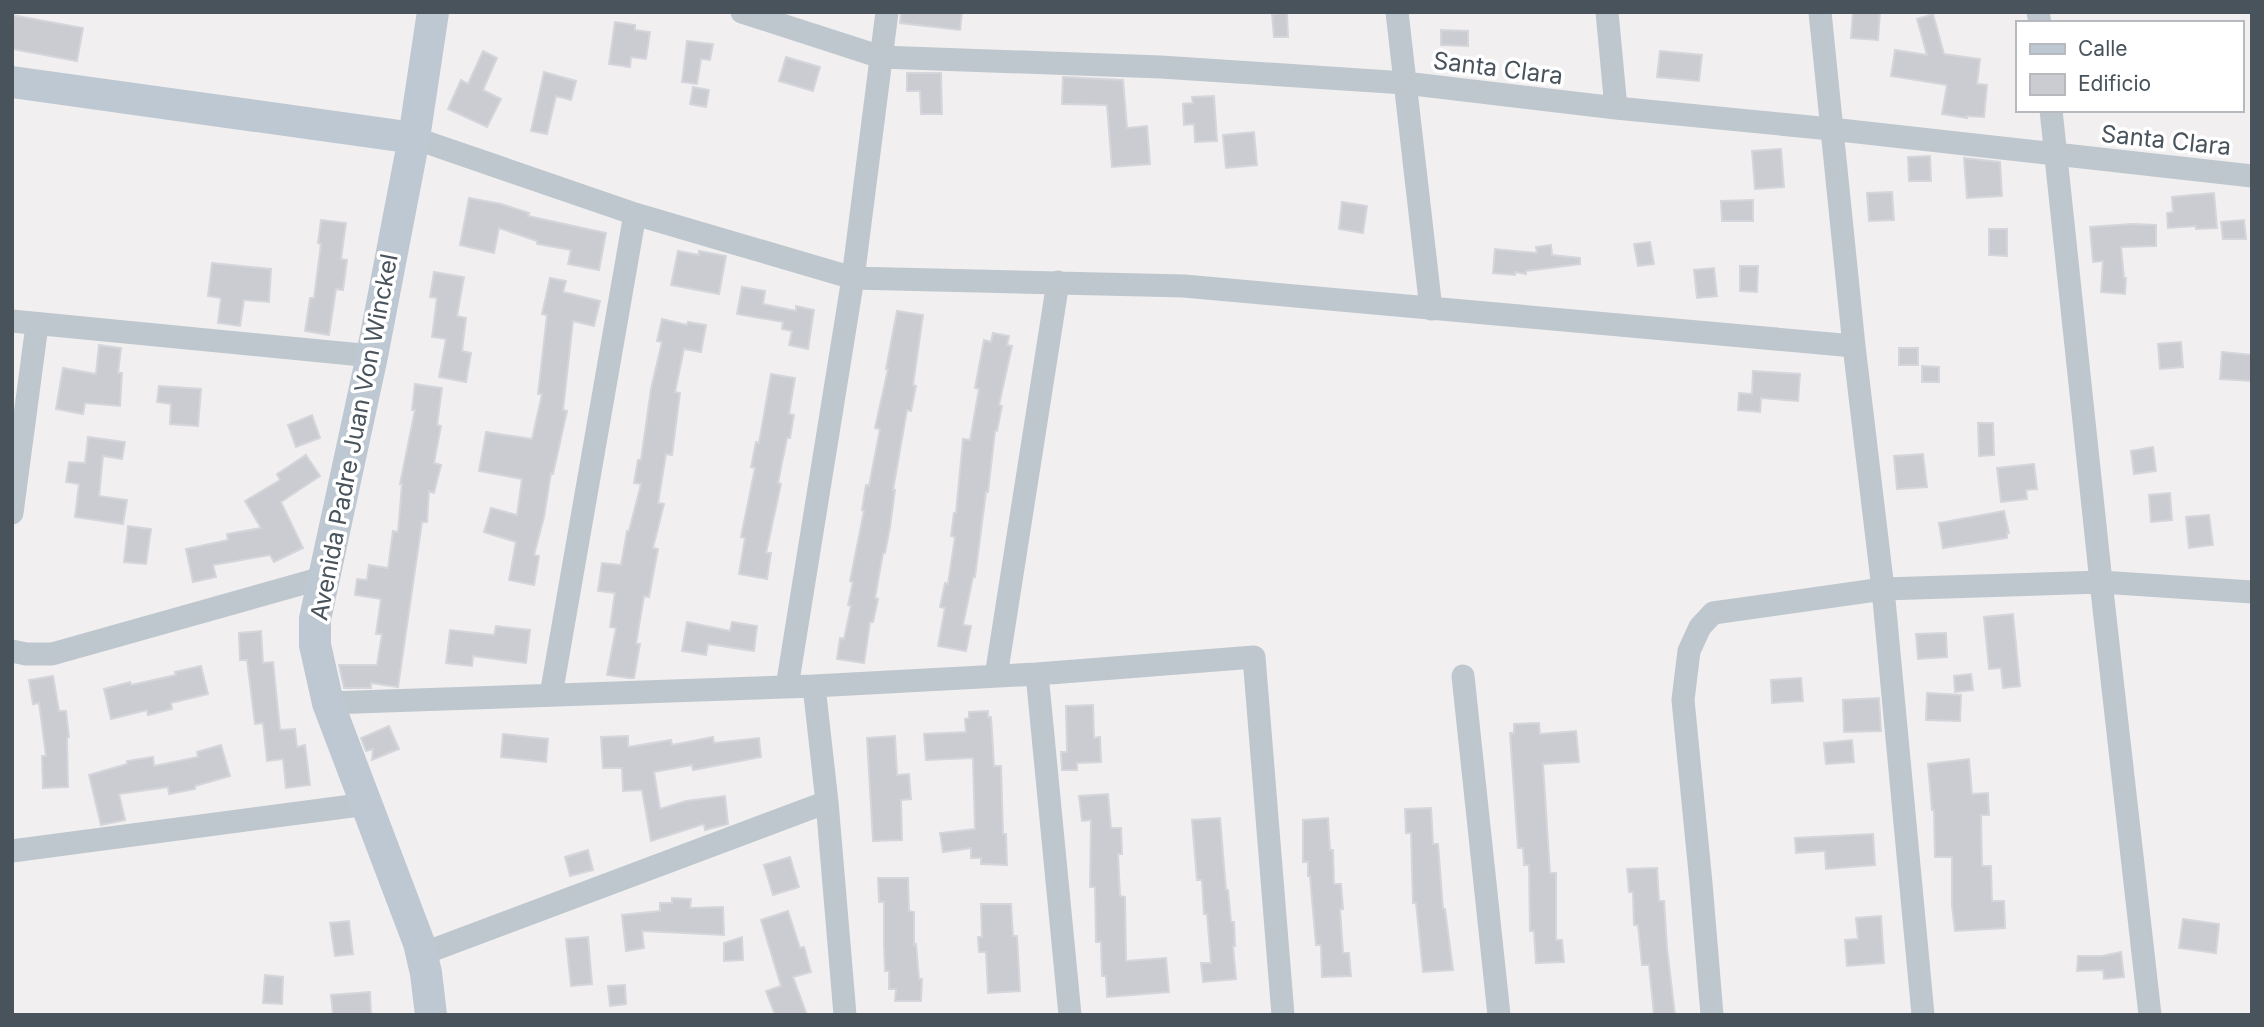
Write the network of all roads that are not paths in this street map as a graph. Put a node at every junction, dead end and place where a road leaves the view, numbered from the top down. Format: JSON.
{"nodes":[{"id":1,"x":433,"y":12,"type":"edge"},
{"id":2,"x":742,"y":12,"type":"edge"},
{"id":3,"x":887,"y":12,"type":"edge"},
{"id":4,"x":1396,"y":12,"type":"edge"},
{"id":5,"x":1607,"y":12,"type":"edge"},
{"id":6,"x":1819,"y":12,"type":"edge"},
{"id":7,"x":881,"y":57,"type":"junction"},
{"id":8,"x":12,"y":82,"type":"edge"},
{"id":9,"x":1405,"y":83,"type":"junction"},
{"id":10,"x":1616,"y":108,"type":"junction"},
{"id":11,"x":2051,"y":112,"type":"edge"},
{"id":12,"x":1831,"y":129,"type":"junction"},
{"id":13,"x":414,"y":138,"type":"junction"},
{"id":14,"x":2057,"y":155,"type":"junction"},
{"id":15,"x":2252,"y":176,"type":"edge"},
{"id":16,"x":635,"y":214,"type":"junction"},
{"id":17,"x":853,"y":278,"type":"junction"},
{"id":18,"x":1058,"y":282,"type":"junction"},
{"id":19,"x":1431,"y":309,"type":"junction"},
{"id":20,"x":12,"y":321,"type":"edge"},
{"id":21,"x":37,"y":325,"type":"junction"},
{"id":22,"x":1854,"y":346,"type":"junction"},
{"id":23,"x":372,"y":356,"type":"junction"},
{"id":24,"x":12,"y":513,"type":"edge"},
{"id":25,"x":322,"y":578,"type":"junction"},
{"id":26,"x":2101,"y":582,"type":"junction"},
{"id":27,"x":1883,"y":589,"type":"junction"},
{"id":28,"x":2252,"y":592,"type":"edge"},
{"id":29,"x":12,"y":651,"type":"edge"},
{"id":30,"x":1037,"y":674,"type":"junction"},
{"id":31,"x":996,"y":676,"type":"junction"},
{"id":32,"x":1463,"y":676,"type":"dead end"},
{"id":33,"x":814,"y":686,"type":"junction"},
{"id":34,"x":787,"y":687,"type":"junction"},
{"id":35,"x":551,"y":695,"type":"junction"},
{"id":36,"x":328,"y":703,"type":"junction"},
{"id":37,"x":827,"y":802,"type":"junction"},
{"id":38,"x":367,"y":804,"type":"junction"},
{"id":39,"x":12,"y":851,"type":"edge"},
{"id":40,"x":422,"y":954,"type":"junction"},
{"id":41,"x":431,"y":1015,"type":"edge"},
{"id":42,"x":845,"y":1015,"type":"edge"},
{"id":43,"x":1070,"y":1015,"type":"edge"},
{"id":44,"x":1283,"y":1015,"type":"edge"},
{"id":45,"x":1499,"y":1015,"type":"edge"},
{"id":46,"x":1712,"y":1015,"type":"edge"},
{"id":47,"x":1923,"y":1015,"type":"edge"},
{"id":48,"x":2150,"y":1015,"type":"edge"}],
"edges":[{"from":1,"to":13,"type":"main road","name":"Avenida Padre Juan Von Winckel"},
{"from":2,"to":7,"type":"street","name":"Santa Clara"},
{"from":3,"to":7,"type":"street"},
{"from":4,"to":9,"type":"street"},
{"from":5,"to":10,"type":"street"},
{"from":6,"to":12,"type":"street"},
{"from":7,"to":9,"type":"street","name":"Santa Clara"},
{"from":7,"to":17,"type":"street"},
{"from":8,"to":13,"type":"main road"},
{"from":9,"to":10,"type":"street","name":"Santa Clara"},
{"from":9,"to":19,"type":"street"},
{"from":10,"to":12,"type":"street","name":"Santa Clara"},
{"from":11,"to":14,"type":"street"},
{"from":12,"to":14,"type":"street","name":"Santa Clara"},
{"from":12,"to":22,"type":"street"},
{"from":13,"to":16,"type":"street"},
{"from":13,"to":23,"type":"main road","name":"Avenida Padre Juan Von Winckel"},
{"from":14,"to":15,"type":"street","name":"Santa Clara"},
{"from":14,"to":26,"type":"street"},
{"from":16,"to":17,"type":"street"},
{"from":16,"to":35,"type":"street"},
{"from":17,"to":18,"type":"street"},
{"from":17,"to":34,"type":"street"},
{"from":18,"to":19,"type":"street"},
{"from":18,"to":31,"type":"street"},
{"from":19,"to":22,"type":"street"},
{"from":20,"to":21,"type":"street"},
{"from":21,"to":23,"type":"street"},
{"from":21,"to":24,"type":"street"},
{"from":22,"to":27,"type":"street"},
{"from":23,"to":25,"type":"main road","name":"Avenida Padre Juan Von Winckel"},
{"from":25,"to":29,"type":"street"},
{"from":25,"to":36,"type":"main road","name":"Avenida Padre Juan Von Winckel"},
{"from":26,"to":27,"type":"street"},
{"from":26,"to":28,"type":"street"},
{"from":26,"to":48,"type":"street"},
{"from":27,"to":46,"type":"street"},
{"from":27,"to":47,"type":"street"},
{"from":30,"to":31,"type":"street"},
{"from":30,"to":43,"type":"street"},
{"from":30,"to":44,"type":"street"},
{"from":31,"to":33,"type":"street"},
{"from":32,"to":45,"type":"street"},
{"from":33,"to":34,"type":"street"},
{"from":33,"to":37,"type":"street"},
{"from":34,"to":35,"type":"street"},
{"from":35,"to":36,"type":"street"},
{"from":36,"to":38,"type":"main road","name":"Avenida Padre Juan Von Winckel"},
{"from":37,"to":40,"type":"street"},
{"from":37,"to":42,"type":"street"},
{"from":38,"to":39,"type":"street"},
{"from":38,"to":40,"type":"main road","name":"Avenida Padre Juan Von Winckel"},
{"from":40,"to":41,"type":"main road","name":"Avenida Padre Juan Von Winckel"}]}
